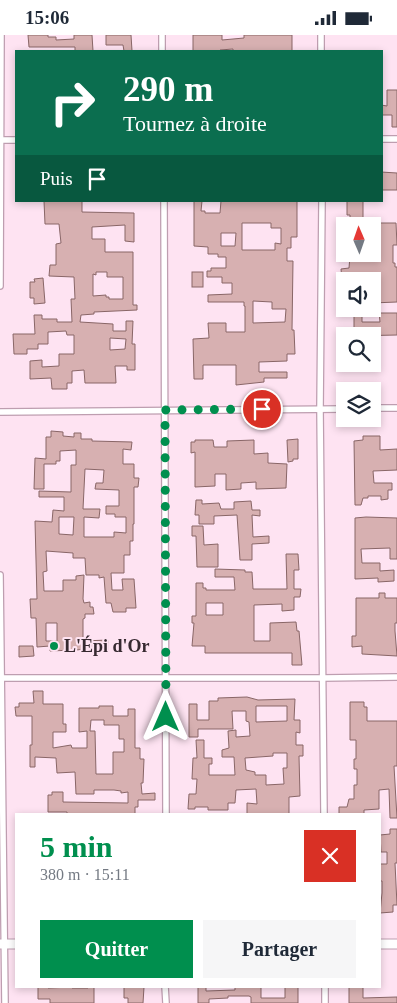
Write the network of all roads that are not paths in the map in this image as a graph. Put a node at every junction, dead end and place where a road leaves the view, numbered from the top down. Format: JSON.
{"nodes":[{"id":1,"x":1,"y":35,"type":"edge"},
{"id":2,"x":162,"y":35,"type":"edge"},
{"id":3,"x":321,"y":35,"type":"edge"},
{"id":4,"x":162,"y":50,"type":"edge"},
{"id":5,"x":321,"y":50,"type":"edge"},
{"id":6,"x":383,"y":139,"type":"edge"},
{"id":7,"x":397,"y":139,"type":"edge"},
{"id":8,"x":1,"y":140,"type":"edge"},
{"id":9,"x":15,"y":140,"type":"edge"},
{"id":10,"x":164,"y":202,"type":"edge"},
{"id":11,"x":322,"y":202,"type":"edge"},
{"id":12,"x":0,"y":286,"type":"edge"},
{"id":13,"x":381,"y":408,"type":"edge"},
{"id":14,"x":397,"y":408,"type":"edge"},
{"id":15,"x":320,"y":409,"type":"junction"},
{"id":16,"x":336,"y":409,"type":"edge"},
{"id":17,"x":165,"y":410,"type":"junction"},
{"id":18,"x":0,"y":411,"type":"edge"},
{"id":19,"x":0,"y":575,"type":"edge"},
{"id":20,"x":397,"y":677,"type":"edge"},
{"id":21,"x":166,"y":678,"type":"junction"},
{"id":22,"x":323,"y":678,"type":"junction"},
{"id":23,"x":0,"y":679,"type":"edge"},
{"id":24,"x":166,"y":813,"type":"edge"},
{"id":25,"x":324,"y":813,"type":"edge"},
{"id":26,"x":2,"y":944,"type":"edge"},
{"id":27,"x":15,"y":944,"type":"edge"},
{"id":28,"x":381,"y":944,"type":"edge"},
{"id":29,"x":397,"y":944,"type":"edge"},
{"id":30,"x":166,"y":988,"type":"edge"},
{"id":31,"x":324,"y":988,"type":"edge"},
{"id":32,"x":5,"y":1003,"type":"edge"},
{"id":33,"x":166,"y":1003,"type":"edge"},
{"id":34,"x":325,"y":1003,"type":"edge"}],
"edges":[{"from":1,"to":8,"type":"street"},
{"from":2,"to":4,"type":"street"},
{"from":3,"to":5,"type":"street"},
{"from":6,"to":7,"type":"street"},
{"from":8,"to":9,"type":"street"},
{"from":8,"to":12,"type":"street"},
{"from":10,"to":17,"type":"street"},
{"from":11,"to":15,"type":"street"},
{"from":13,"to":14,"type":"street"},
{"from":15,"to":16,"type":"street"},
{"from":15,"to":17,"type":"street"},
{"from":15,"to":22,"type":"street"},
{"from":17,"to":18,"type":"street"},
{"from":17,"to":21,"type":"street"},
{"from":19,"to":23,"type":"street"},
{"from":20,"to":22,"type":"street"},
{"from":21,"to":22,"type":"street"},
{"from":21,"to":23,"type":"street"},
{"from":21,"to":24,"type":"street"},
{"from":22,"to":25,"type":"street"},
{"from":23,"to":26,"type":"street"},
{"from":26,"to":27,"type":"street"},
{"from":26,"to":32,"type":"street"},
{"from":28,"to":29,"type":"street"},
{"from":30,"to":33,"type":"street"},
{"from":31,"to":34,"type":"street"}]}
